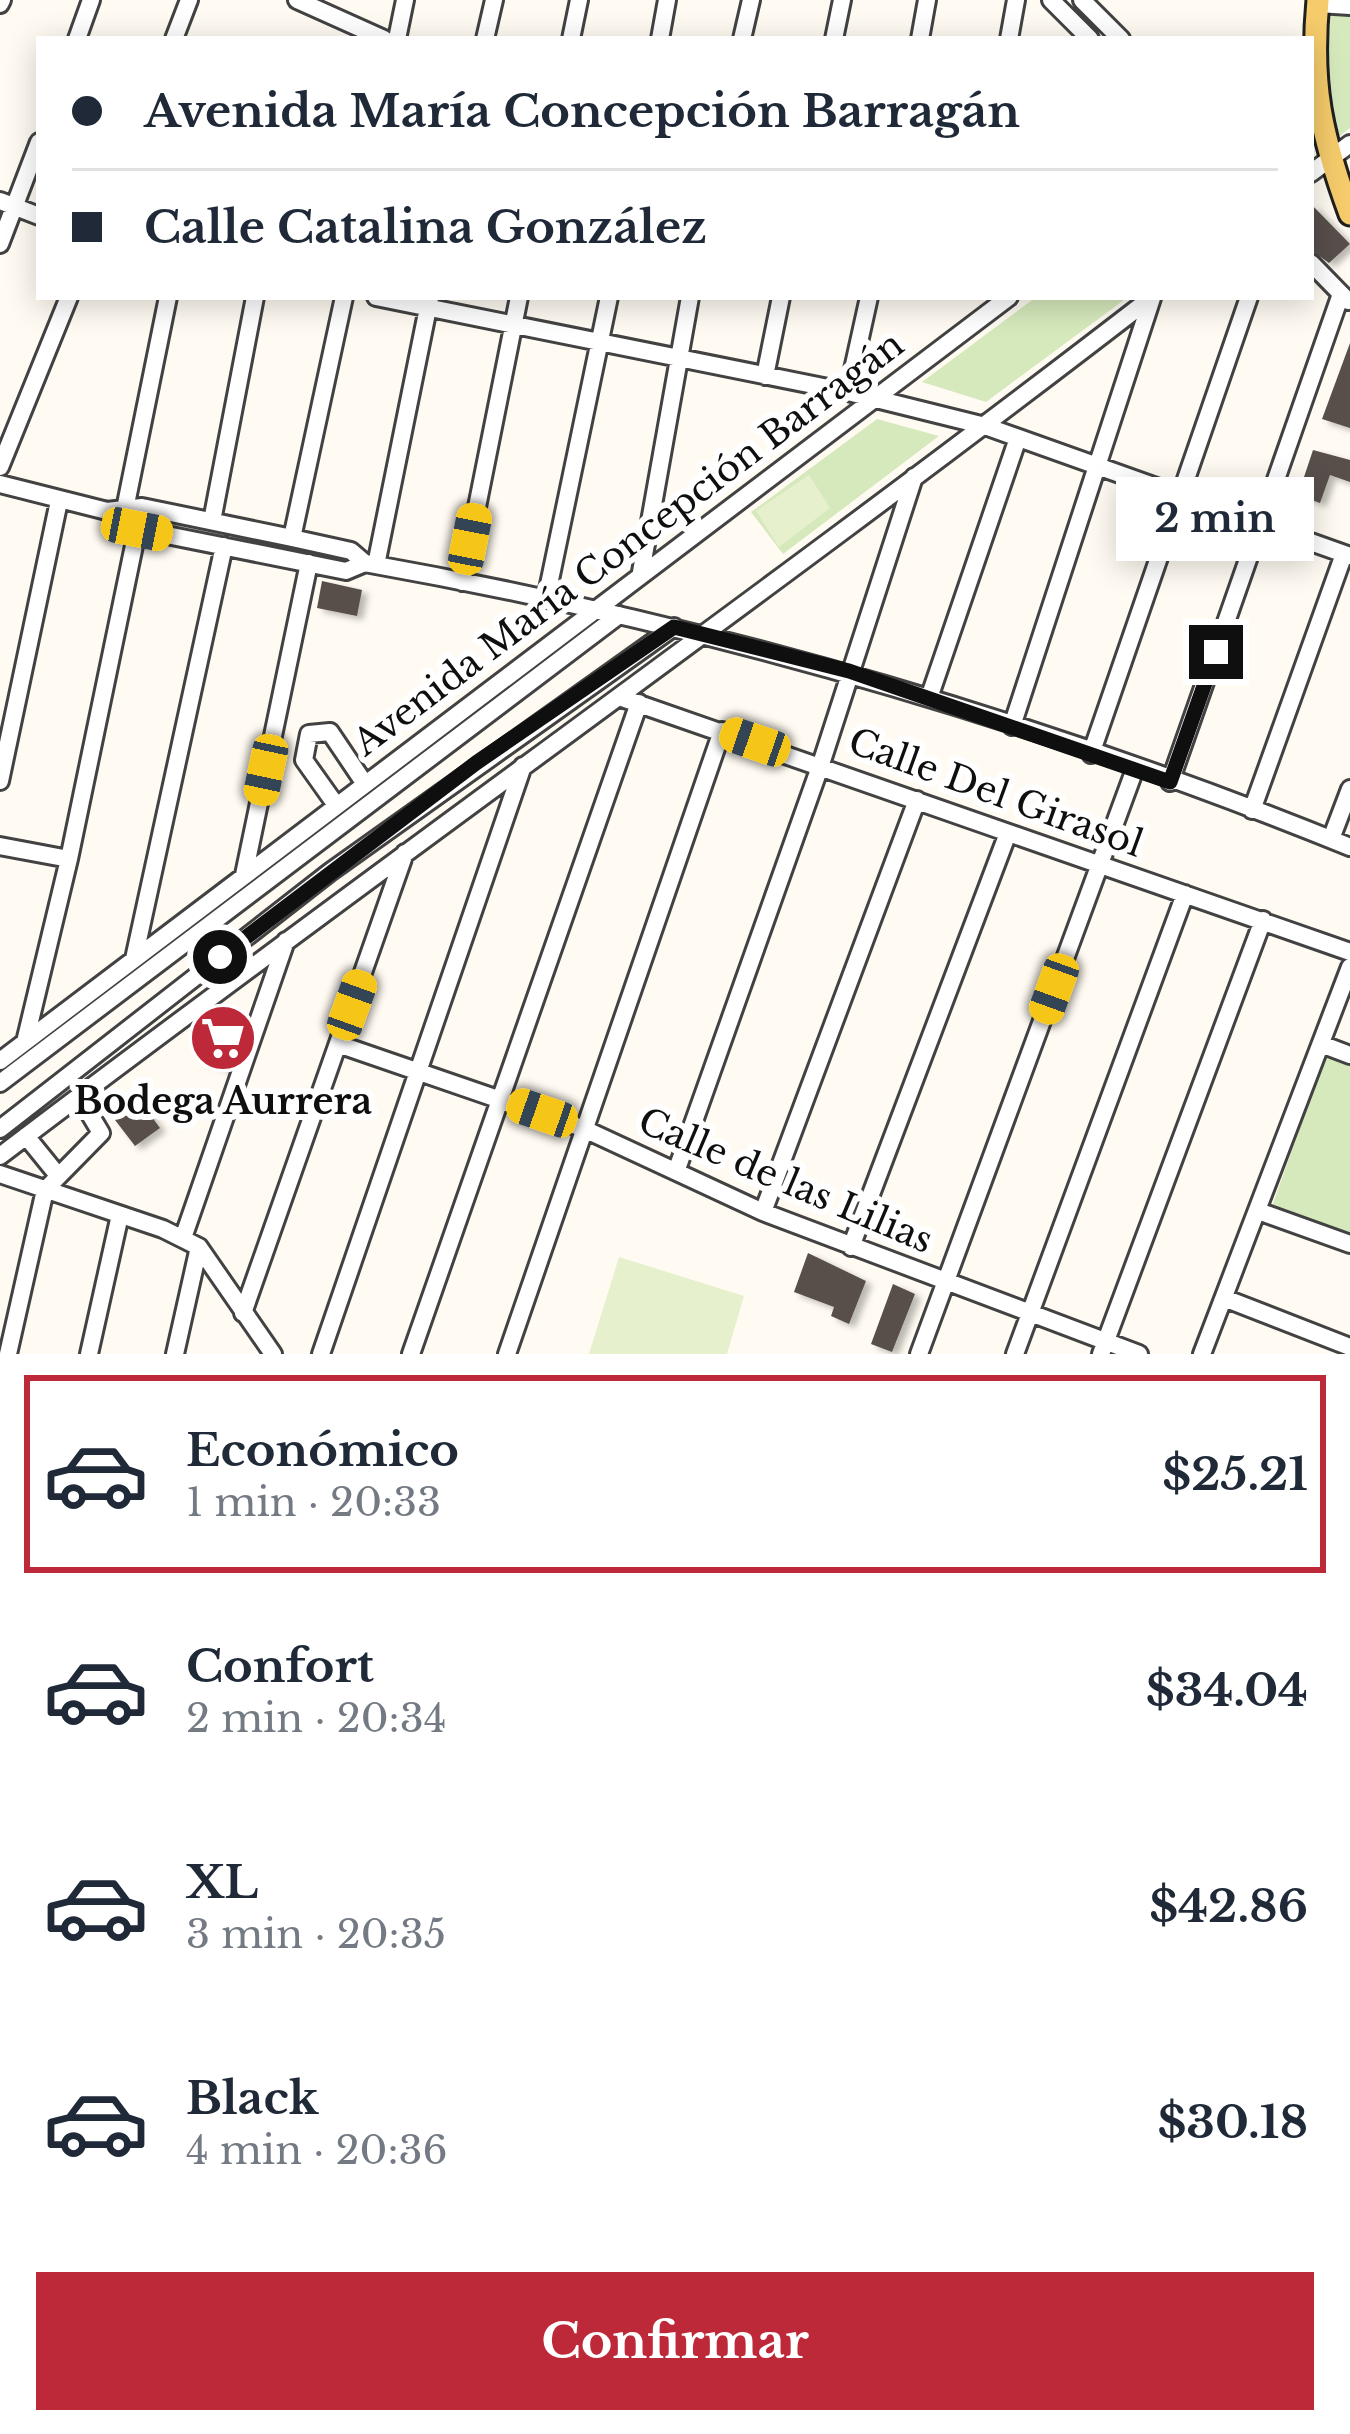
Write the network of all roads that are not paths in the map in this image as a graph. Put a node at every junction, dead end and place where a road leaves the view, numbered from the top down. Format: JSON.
{"nodes":[{"id":1,"x":91,"y":0,"type":"edge"},
{"id":2,"x":189,"y":0,"type":"edge"},
{"id":3,"x":297,"y":0,"type":"edge"},
{"id":4,"x":405,"y":0,"type":"edge"},
{"id":5,"x":494,"y":0,"type":"edge"},
{"id":6,"x":579,"y":0,"type":"edge"},
{"id":7,"x":667,"y":0,"type":"edge"},
{"id":8,"x":751,"y":0,"type":"edge"},
{"id":9,"x":842,"y":0,"type":"edge"},
{"id":10,"x":927,"y":0,"type":"edge"},
{"id":11,"x":1016,"y":0,"type":"edge"},
{"id":12,"x":1051,"y":0,"type":"edge"},
{"id":13,"x":1082,"y":0,"type":"edge"},
{"id":14,"x":1318,"y":2,"type":"edge"},
{"id":15,"x":318,"y":4,"type":"edge"},
{"id":16,"x":1350,"y":6,"type":"edge"},
{"id":17,"x":77,"y":36,"type":"edge"},
{"id":18,"x":175,"y":36,"type":"edge"},
{"id":19,"x":378,"y":36,"type":"edge"},
{"id":20,"x":398,"y":36,"type":"edge"},
{"id":21,"x":486,"y":36,"type":"edge"},
{"id":22,"x":572,"y":36,"type":"edge"},
{"id":23,"x":661,"y":36,"type":"edge"},
{"id":24,"x":743,"y":36,"type":"edge"},
{"id":25,"x":835,"y":36,"type":"edge"},
{"id":26,"x":921,"y":36,"type":"edge"},
{"id":27,"x":1010,"y":36,"type":"edge"},
{"id":28,"x":1087,"y":36,"type":"edge"},
{"id":29,"x":1118,"y":36,"type":"edge"},
{"id":30,"x":1314,"y":45,"type":"edge"},
{"id":31,"x":1314,"y":92,"type":"edge"},
{"id":32,"x":1350,"y":144,"type":"edge"},
{"id":33,"x":36,"y":148,"type":"edge"},
{"id":34,"x":1320,"y":166,"type":"edge"},
{"id":35,"x":8,"y":204,"type":"edge"},
{"id":36,"x":1350,"y":214,"type":"edge"},
{"id":37,"x":36,"y":215,"type":"edge"},
{"id":38,"x":0,"y":244,"type":"edge"},
{"id":39,"x":1314,"y":265,"type":"edge"},
{"id":40,"x":1346,"y":298,"type":"edge"},
{"id":41,"x":69,"y":300,"type":"edge"},
{"id":42,"x":168,"y":300,"type":"edge"},
{"id":43,"x":254,"y":300,"type":"edge"},
{"id":44,"x":343,"y":300,"type":"edge"},
{"id":45,"x":518,"y":300,"type":"edge"},
{"id":46,"x":608,"y":300,"type":"edge"},
{"id":47,"x":689,"y":300,"type":"edge"},
{"id":48,"x":780,"y":300,"type":"edge"},
{"id":49,"x":868,"y":300,"type":"edge"},
{"id":50,"x":1005,"y":300,"type":"edge"},
{"id":51,"x":1148,"y":300,"type":"edge"},
{"id":52,"x":1151,"y":300,"type":"edge"},
{"id":53,"x":1248,"y":300,"type":"edge"},
{"id":54,"x":429,"y":302,"type":"edge"},
{"id":55,"x":513,"y":325,"type":"junction"},
{"id":56,"x":600,"y":343,"type":"junction"},
{"id":57,"x":678,"y":356,"type":"junction"},
{"id":58,"x":765,"y":376,"type":"junction"},
{"id":59,"x":848,"y":392,"type":"junction"},
{"id":60,"x":873,"y":398,"type":"junction"},
{"id":61,"x":985,"y":426,"type":"junction"},
{"id":62,"x":1018,"y":438,"type":"junction"},
{"id":63,"x":1096,"y":466,"type":"junction"},
{"id":64,"x":0,"y":467,"type":"edge"},
{"id":65,"x":914,"y":476,"type":"junction"},
{"id":66,"x":0,"y":484,"type":"edge"},
{"id":67,"x":1180,"y":496,"type":"junction"},
{"id":68,"x":59,"y":501,"type":"junction"},
{"id":69,"x":134,"y":506,"type":"junction"},
{"id":70,"x":107,"y":511,"type":"junction"},
{"id":71,"x":212,"y":521,"type":"junction"},
{"id":72,"x":1263,"y":523,"type":"junction"},
{"id":73,"x":130,"y":527,"type":"junction"},
{"id":74,"x":292,"y":538,"type":"junction"},
{"id":75,"x":224,"y":546,"type":"junction"},
{"id":76,"x":1347,"y":555,"type":"edge"},
{"id":77,"x":309,"y":563,"type":"junction"},
{"id":78,"x":370,"y":564,"type":"junction"},
{"id":79,"x":641,"y":572,"type":"junction"},
{"id":80,"x":462,"y":582,"type":"junction"},
{"id":81,"x":547,"y":599,"type":"junction"},
{"id":82,"x":595,"y":610,"type":"junction"},
{"id":83,"x":619,"y":615,"type":"junction"},
{"id":84,"x":674,"y":627,"type":"junction"},
{"id":85,"x":707,"y":634,"type":"junction"},
{"id":86,"x":849,"y":671,"type":"junction"},
{"id":87,"x":620,"y":697,"type":"junction"},
{"id":88,"x":929,"y":698,"type":"junction"},
{"id":89,"x":638,"y":703,"type":"junction"},
{"id":90,"x":1012,"y":726,"type":"junction"},
{"id":91,"x":722,"y":731,"type":"junction"},
{"id":92,"x":1091,"y":754,"type":"junction"},
{"id":93,"x":821,"y":764,"type":"junction"},
{"id":94,"x":524,"y":766,"type":"junction"},
{"id":95,"x":1136,"y":769,"type":"junction"},
{"id":96,"x":0,"y":782,"type":"edge"},
{"id":97,"x":1170,"y":782,"type":"junction"},
{"id":98,"x":365,"y":784,"type":"junction"},
{"id":99,"x":1350,"y":789,"type":"edge"},
{"id":100,"x":917,"y":800,"type":"junction"},
{"id":101,"x":336,"y":805,"type":"junction"},
{"id":102,"x":1252,"y":810,"type":"junction"},
{"id":103,"x":1008,"y":832,"type":"junction"},
{"id":104,"x":1331,"y":839,"type":"junction"},
{"id":105,"x":0,"y":845,"type":"edge"},
{"id":106,"x":1350,"y":847,"type":"edge"},
{"id":107,"x":406,"y":852,"type":"junction"},
{"id":108,"x":69,"y":859,"type":"junction"},
{"id":109,"x":1101,"y":863,"type":"junction"},
{"id":110,"x":244,"y":875,"type":"junction"},
{"id":111,"x":1185,"y":894,"type":"junction"},
{"id":112,"x":1263,"y":920,"type":"junction"},
{"id":113,"x":286,"y":940,"type":"junction"},
{"id":114,"x":1350,"y":952,"type":"edge"},
{"id":115,"x":134,"y":959,"type":"junction"},
{"id":116,"x":1350,"y":967,"type":"edge"},
{"id":117,"x":25,"y":1042,"type":"junction"},
{"id":118,"x":338,"y":1044,"type":"junction"},
{"id":119,"x":1321,"y":1044,"type":"junction"},
{"id":120,"x":1350,"y":1054,"type":"edge"},
{"id":121,"x":0,"y":1061,"type":"edge"},
{"id":122,"x":419,"y":1071,"type":"junction"},
{"id":123,"x":0,"y":1083,"type":"edge"},
{"id":124,"x":79,"y":1096,"type":"junction"},
{"id":125,"x":501,"y":1099,"type":"junction"},
{"id":126,"x":582,"y":1128,"type":"junction"},
{"id":127,"x":0,"y":1129,"type":"edge"},
{"id":128,"x":26,"y":1136,"type":"junction"},
{"id":129,"x":0,"y":1156,"type":"edge"},
{"id":130,"x":677,"y":1169,"type":"junction"},
{"id":131,"x":56,"y":1173,"type":"junction"},
{"id":132,"x":0,"y":1174,"type":"edge"},
{"id":133,"x":45,"y":1190,"type":"junction"},
{"id":134,"x":1258,"y":1211,"type":"junction"},
{"id":135,"x":763,"y":1212,"type":"junction"},
{"id":136,"x":120,"y":1215,"type":"junction"},
{"id":137,"x":191,"y":1243,"type":"junction"},
{"id":138,"x":1350,"y":1244,"type":"edge"},
{"id":139,"x":851,"y":1247,"type":"junction"},
{"id":140,"x":945,"y":1284,"type":"junction"},
{"id":141,"x":1223,"y":1298,"type":"junction"},
{"id":142,"x":243,"y":1312,"type":"junction"},
{"id":143,"x":1030,"y":1314,"type":"junction"},
{"id":144,"x":1350,"y":1347,"type":"edge"},
{"id":145,"x":1103,"y":1348,"type":"edge"},
{"id":146,"x":267,"y":1352,"type":"edge"},
{"id":147,"x":8,"y":1354,"type":"edge"},
{"id":148,"x":89,"y":1354,"type":"edge"},
{"id":149,"x":175,"y":1354,"type":"edge"},
{"id":150,"x":321,"y":1354,"type":"edge"},
{"id":151,"x":411,"y":1354,"type":"edge"},
{"id":152,"x":507,"y":1354,"type":"edge"},
{"id":153,"x":919,"y":1354,"type":"edge"},
{"id":154,"x":1015,"y":1354,"type":"edge"},
{"id":155,"x":1138,"y":1354,"type":"edge"},
{"id":156,"x":1202,"y":1354,"type":"edge"}],
"edges":[{"from":1,"to":17,"type":"street"},
{"from":2,"to":18,"type":"street"},
{"from":3,"to":15,"type":"street"},
{"from":4,"to":20,"type":"street"},
{"from":5,"to":21,"type":"street"},
{"from":6,"to":22,"type":"street"},
{"from":7,"to":23,"type":"street"},
{"from":8,"to":24,"type":"street"},
{"from":9,"to":25,"type":"street"},
{"from":10,"to":26,"type":"street"},
{"from":11,"to":27,"type":"street"},
{"from":12,"to":28,"type":"street"},
{"from":13,"to":29,"type":"street"},
{"from":14,"to":16,"type":"street"},
{"from":14,"to":30,"type":"main road"},
{"from":15,"to":19,"type":"street"},
{"from":31,"to":34,"type":"main road"},
{"from":32,"to":34,"type":"street"},
{"from":33,"to":35,"type":"street"},
{"from":34,"to":36,"type":"main road"},
{"from":35,"to":37,"type":"street"},
{"from":35,"to":38,"type":"street"},
{"from":39,"to":40,"type":"street"},
{"from":40,"to":72,"type":"street"},
{"from":41,"to":64,"type":"street"},
{"from":42,"to":69,"type":"street"},
{"from":43,"to":71,"type":"street"},
{"from":44,"to":74,"type":"street"},
{"from":45,"to":55,"type":"street"},
{"from":46,"to":56,"type":"street"},
{"from":47,"to":57,"type":"street"},
{"from":48,"to":58,"type":"street"},
{"from":49,"to":59,"type":"street"},
{"from":50,"to":60,"type":"street","name":"Avenida María Concepción Barragán"},
{"from":51,"to":61,"type":"street"},
{"from":52,"to":63,"type":"street"},
{"from":53,"to":67,"type":"street"},
{"from":54,"to":55,"type":"street"},
{"from":54,"to":78,"type":"street"},
{"from":55,"to":56,"type":"street"},
{"from":55,"to":80,"type":"street"},
{"from":56,"to":57,"type":"street"},
{"from":56,"to":81,"type":"street"},
{"from":57,"to":58,"type":"street"},
{"from":57,"to":79,"type":"street"},
{"from":58,"to":59,"type":"street"},
{"from":59,"to":60,"type":"street"},
{"from":60,"to":61,"type":"street"},
{"from":60,"to":79,"type":"street","name":"Avenida María Concepción Barragán"},
{"from":61,"to":62,"type":"street"},
{"from":61,"to":65,"type":"street"},
{"from":62,"to":63,"type":"street"},
{"from":62,"to":88,"type":"street"},
{"from":63,"to":67,"type":"street"},
{"from":63,"to":90,"type":"street"},
{"from":65,"to":85,"type":"street"},
{"from":65,"to":86,"type":"street"},
{"from":66,"to":68,"type":"street"},
{"from":67,"to":72,"type":"street"},
{"from":67,"to":92,"type":"street"},
{"from":68,"to":70,"type":"street"},
{"from":68,"to":96,"type":"street"},
{"from":69,"to":70,"type":"street"},
{"from":69,"to":71,"type":"street"},
{"from":69,"to":73,"type":"street"},
{"from":70,"to":73,"type":"street"},
{"from":71,"to":74,"type":"street"},
{"from":72,"to":76,"type":"street"},
{"from":72,"to":97,"type":"street"},
{"from":73,"to":75,"type":"street"},
{"from":73,"to":108,"type":"street"},
{"from":74,"to":78,"type":"street"},
{"from":75,"to":77,"type":"street"},
{"from":75,"to":115,"type":"street"},
{"from":76,"to":102,"type":"street"},
{"from":77,"to":78,"type":"street"},
{"from":77,"to":110,"type":"street"},
{"from":78,"to":80,"type":"street"},
{"from":79,"to":82,"type":"street","name":"Avenida María Concepción Barragán"},
{"from":80,"to":81,"type":"street"},
{"from":81,"to":82,"type":"street"},
{"from":82,"to":83,"type":"street"},
{"from":82,"to":98,"type":"street","name":"Avenida María Concepción Barragán"},
{"from":83,"to":84,"type":"street"},
{"from":83,"to":123,"type":"street","name":"Avenida María Concepción Barragán"},
{"from":84,"to":85,"type":"street"},
{"from":84,"to":127,"type":"street"},
{"from":85,"to":86,"type":"street"},
{"from":85,"to":87,"type":"street"},
{"from":86,"to":88,"type":"street"},
{"from":86,"to":93,"type":"street"},
{"from":87,"to":89,"type":"street","name":"Calle Del Girasol"},
{"from":87,"to":94,"type":"street"},
{"from":88,"to":90,"type":"street"},
{"from":89,"to":91,"type":"street","name":"Calle Del Girasol"},
{"from":89,"to":125,"type":"street"},
{"from":90,"to":92,"type":"street"},
{"from":91,"to":93,"type":"street","name":"Calle Del Girasol"},
{"from":91,"to":126,"type":"street"},
{"from":92,"to":95,"type":"street"},
{"from":93,"to":100,"type":"street","name":"Calle Del Girasol"},
{"from":93,"to":130,"type":"street"},
{"from":94,"to":107,"type":"street"},
{"from":94,"to":122,"type":"street"},
{"from":95,"to":97,"type":"street"},
{"from":95,"to":109,"type":"street"},
{"from":97,"to":102,"type":"street"},
{"from":98,"to":101,"type":"street","name":"Avenida María Concepción Barragán"},
{"from":98,"to":101,"type":"street"},
{"from":99,"to":104,"type":"street"},
{"from":100,"to":103,"type":"street","name":"Calle Del Girasol"},
{"from":100,"to":135,"type":"street"},
{"from":101,"to":110,"type":"street","name":"Avenida María Concepción Barragán"},
{"from":102,"to":104,"type":"street"},
{"from":103,"to":109,"type":"street","name":"Calle Del Girasol"},
{"from":103,"to":139,"type":"street"},
{"from":104,"to":106,"type":"street"},
{"from":105,"to":108,"type":"street"},
{"from":107,"to":113,"type":"street"},
{"from":107,"to":118,"type":"street"},
{"from":108,"to":117,"type":"street"},
{"from":109,"to":111,"type":"street","name":"Calle Del Girasol"},
{"from":109,"to":140,"type":"street"},
{"from":110,"to":115,"type":"street","name":"Avenida María Concepción Barragán"},
{"from":111,"to":112,"type":"street","name":"Calle Del Girasol"},
{"from":111,"to":143,"type":"street"},
{"from":112,"to":114,"type":"street","name":"Calle Del Girasol"},
{"from":112,"to":145,"type":"street"},
{"from":113,"to":124,"type":"street"},
{"from":113,"to":137,"type":"street"},
{"from":115,"to":117,"type":"street","name":"Avenida María Concepción Barragán"},
{"from":116,"to":119,"type":"street"},
{"from":117,"to":121,"type":"street","name":"Avenida María Concepción Barragán"},
{"from":118,"to":122,"type":"street","name":"Calle de las Lilias"},
{"from":118,"to":142,"type":"street"},
{"from":119,"to":120,"type":"street"},
{"from":119,"to":134,"type":"street"},
{"from":122,"to":125,"type":"street","name":"Calle de las Lilias"},
{"from":122,"to":150,"type":"street"},
{"from":124,"to":128,"type":"street"},
{"from":124,"to":131,"type":"street"},
{"from":125,"to":126,"type":"street","name":"Calle de las Lilias"},
{"from":125,"to":151,"type":"street"},
{"from":126,"to":130,"type":"street","name":"Calle de las Lilias"},
{"from":126,"to":152,"type":"street"},
{"from":128,"to":129,"type":"street"},
{"from":128,"to":131,"type":"street"},
{"from":130,"to":135,"type":"street","name":"Calle de las Lilias"},
{"from":131,"to":133,"type":"street"},
{"from":132,"to":133,"type":"street"},
{"from":133,"to":136,"type":"street"},
{"from":133,"to":147,"type":"street"},
{"from":134,"to":138,"type":"street"},
{"from":134,"to":141,"type":"street"},
{"from":135,"to":139,"type":"street","name":"Calle de las Lilias"},
{"from":136,"to":137,"type":"street"},
{"from":136,"to":148,"type":"street"},
{"from":137,"to":142,"type":"street"},
{"from":137,"to":149,"type":"street"},
{"from":139,"to":140,"type":"street","name":"Calle de las Lilias"},
{"from":140,"to":143,"type":"street","name":"Calle de las Lilias"},
{"from":140,"to":153,"type":"street"},
{"from":141,"to":144,"type":"street"},
{"from":141,"to":156,"type":"street"},
{"from":142,"to":146,"type":"street"},
{"from":143,"to":145,"type":"street","name":"Calle de las Lilias"},
{"from":143,"to":154,"type":"street"},
{"from":145,"to":155,"type":"street","name":"Calle de las Lilias"}]}
